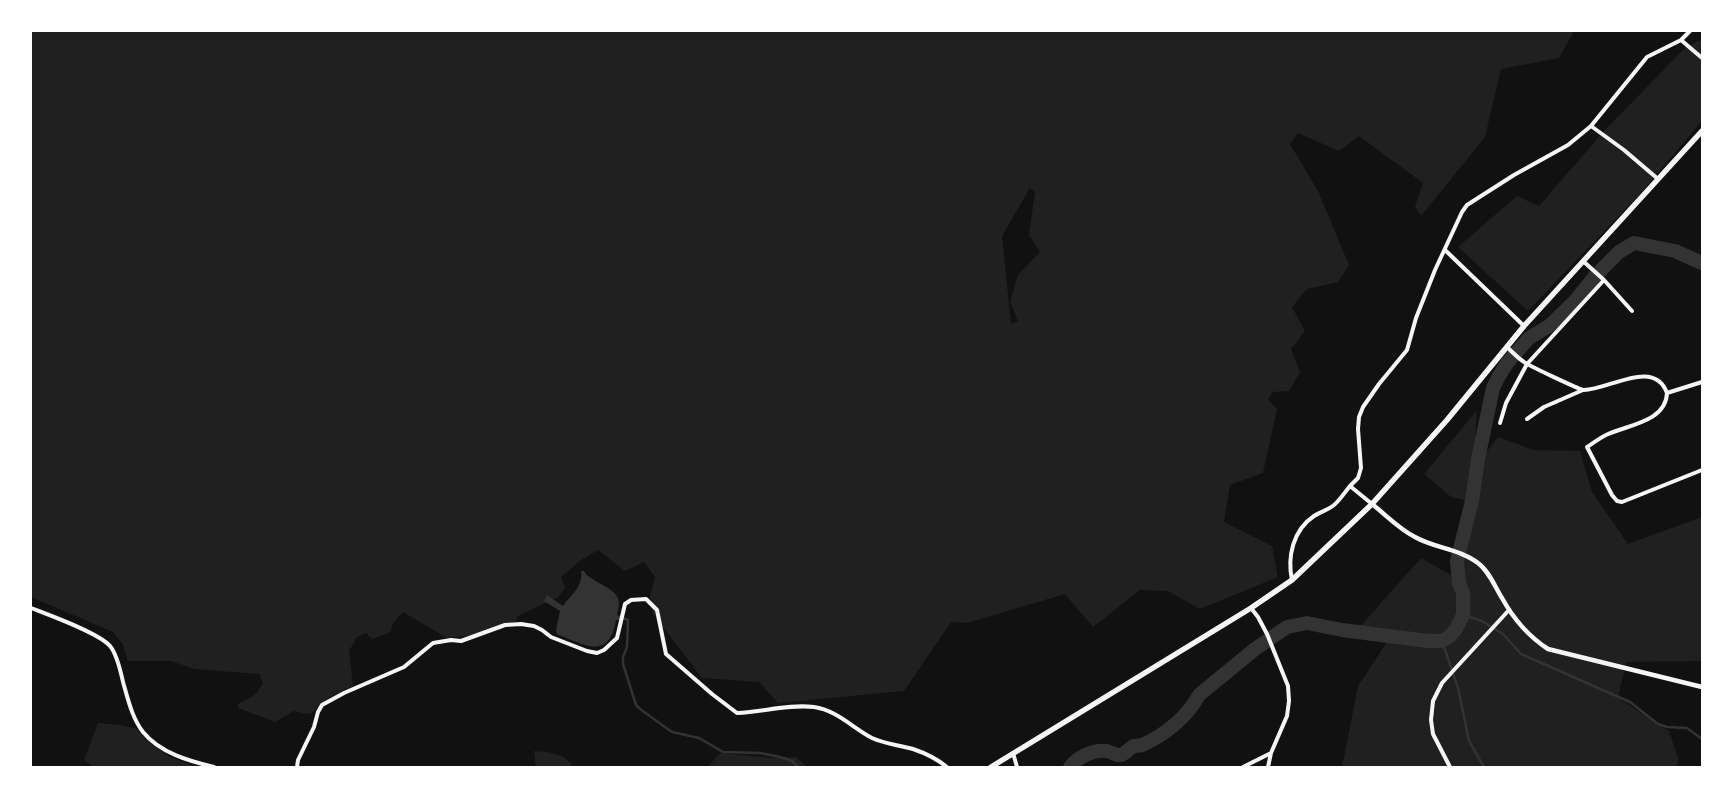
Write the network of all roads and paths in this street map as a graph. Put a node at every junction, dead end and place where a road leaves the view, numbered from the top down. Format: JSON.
{"nodes":[{"id":1,"x":1690,"y":31,"type":"edge"},
{"id":2,"x":1681,"y":40,"type":"junction"},
{"id":3,"x":1702,"y":58,"type":"edge"},
{"id":4,"x":1590,"y":126,"type":"junction"},
{"id":5,"x":1702,"y":131,"type":"edge"},
{"id":6,"x":1658,"y":179,"type":"junction"},
{"id":7,"x":1445,"y":250,"type":"junction"},
{"id":8,"x":1585,"y":263,"type":"junction"},
{"id":9,"x":1603,"y":279,"type":"junction"},
{"id":10,"x":1632,"y":311,"type":"dead end"},
{"id":11,"x":1524,"y":326,"type":"junction"},
{"id":12,"x":1508,"y":348,"type":"junction"},
{"id":13,"x":1525,"y":363,"type":"junction"},
{"id":14,"x":1702,"y":382,"type":"edge"},
{"id":15,"x":1583,"y":390,"type":"junction"},
{"id":16,"x":1667,"y":394,"type":"junction"},
{"id":17,"x":1527,"y":419,"type":"dead end"},
{"id":18,"x":1500,"y":423,"type":"dead end"},
{"id":19,"x":1702,"y":470,"type":"edge"},
{"id":20,"x":1350,"y":486,"type":"junction"},
{"id":21,"x":1372,"y":504,"type":"junction"},
{"id":22,"x":1292,"y":580,"type":"junction"},
{"id":23,"x":31,"y":608,"type":"edge"},
{"id":24,"x":1251,"y":608,"type":"junction"},
{"id":25,"x":1509,"y":610,"type":"junction"},
{"id":26,"x":1702,"y":687,"type":"edge"},
{"id":27,"x":1271,"y":752,"type":"junction"},
{"id":28,"x":1013,"y":753,"type":"junction"},
{"id":29,"x":214,"y":767,"type":"edge"},
{"id":30,"x":297,"y":767,"type":"edge"},
{"id":31,"x":947,"y":767,"type":"edge"},
{"id":32,"x":991,"y":767,"type":"edge"},
{"id":33,"x":1017,"y":767,"type":"edge"},
{"id":34,"x":1243,"y":767,"type":"edge"},
{"id":35,"x":1268,"y":767,"type":"edge"},
{"id":36,"x":1450,"y":767,"type":"edge"}],
"edges":[{"from":1,"to":2,"type":"street"},
{"from":2,"to":3,"type":"street"},
{"from":2,"to":4,"type":"street"},
{"from":4,"to":6,"type":"street"},
{"from":4,"to":7,"type":"street"},
{"from":5,"to":6,"type":"main road"},
{"from":6,"to":8,"type":"main road"},
{"from":7,"to":11,"type":"street"},
{"from":7,"to":20,"type":"street"},
{"from":8,"to":9,"type":"street"},
{"from":8,"to":11,"type":"main road"},
{"from":9,"to":10,"type":"street"},
{"from":9,"to":13,"type":"street"},
{"from":11,"to":12,"type":"main road"},
{"from":12,"to":13,"type":"street"},
{"from":12,"to":21,"type":"main road"},
{"from":13,"to":15,"type":"street"},
{"from":13,"to":18,"type":"street"},
{"from":14,"to":16,"type":"street"},
{"from":15,"to":16,"type":"street"},
{"from":15,"to":17,"type":"street"},
{"from":16,"to":19,"type":"street"},
{"from":20,"to":21,"type":"street"},
{"from":20,"to":22,"type":"street"},
{"from":21,"to":22,"type":"main road"},
{"from":21,"to":25,"type":"street"},
{"from":22,"to":24,"type":"main road"},
{"from":23,"to":29,"type":"street"},
{"from":24,"to":27,"type":"street"},
{"from":24,"to":28,"type":"main road"},
{"from":25,"to":26,"type":"street"},
{"from":25,"to":36,"type":"street"},
{"from":27,"to":34,"type":"street"},
{"from":27,"to":35,"type":"street"},
{"from":28,"to":32,"type":"main road"},
{"from":28,"to":33,"type":"street"},
{"from":30,"to":31,"type":"street"}]}
